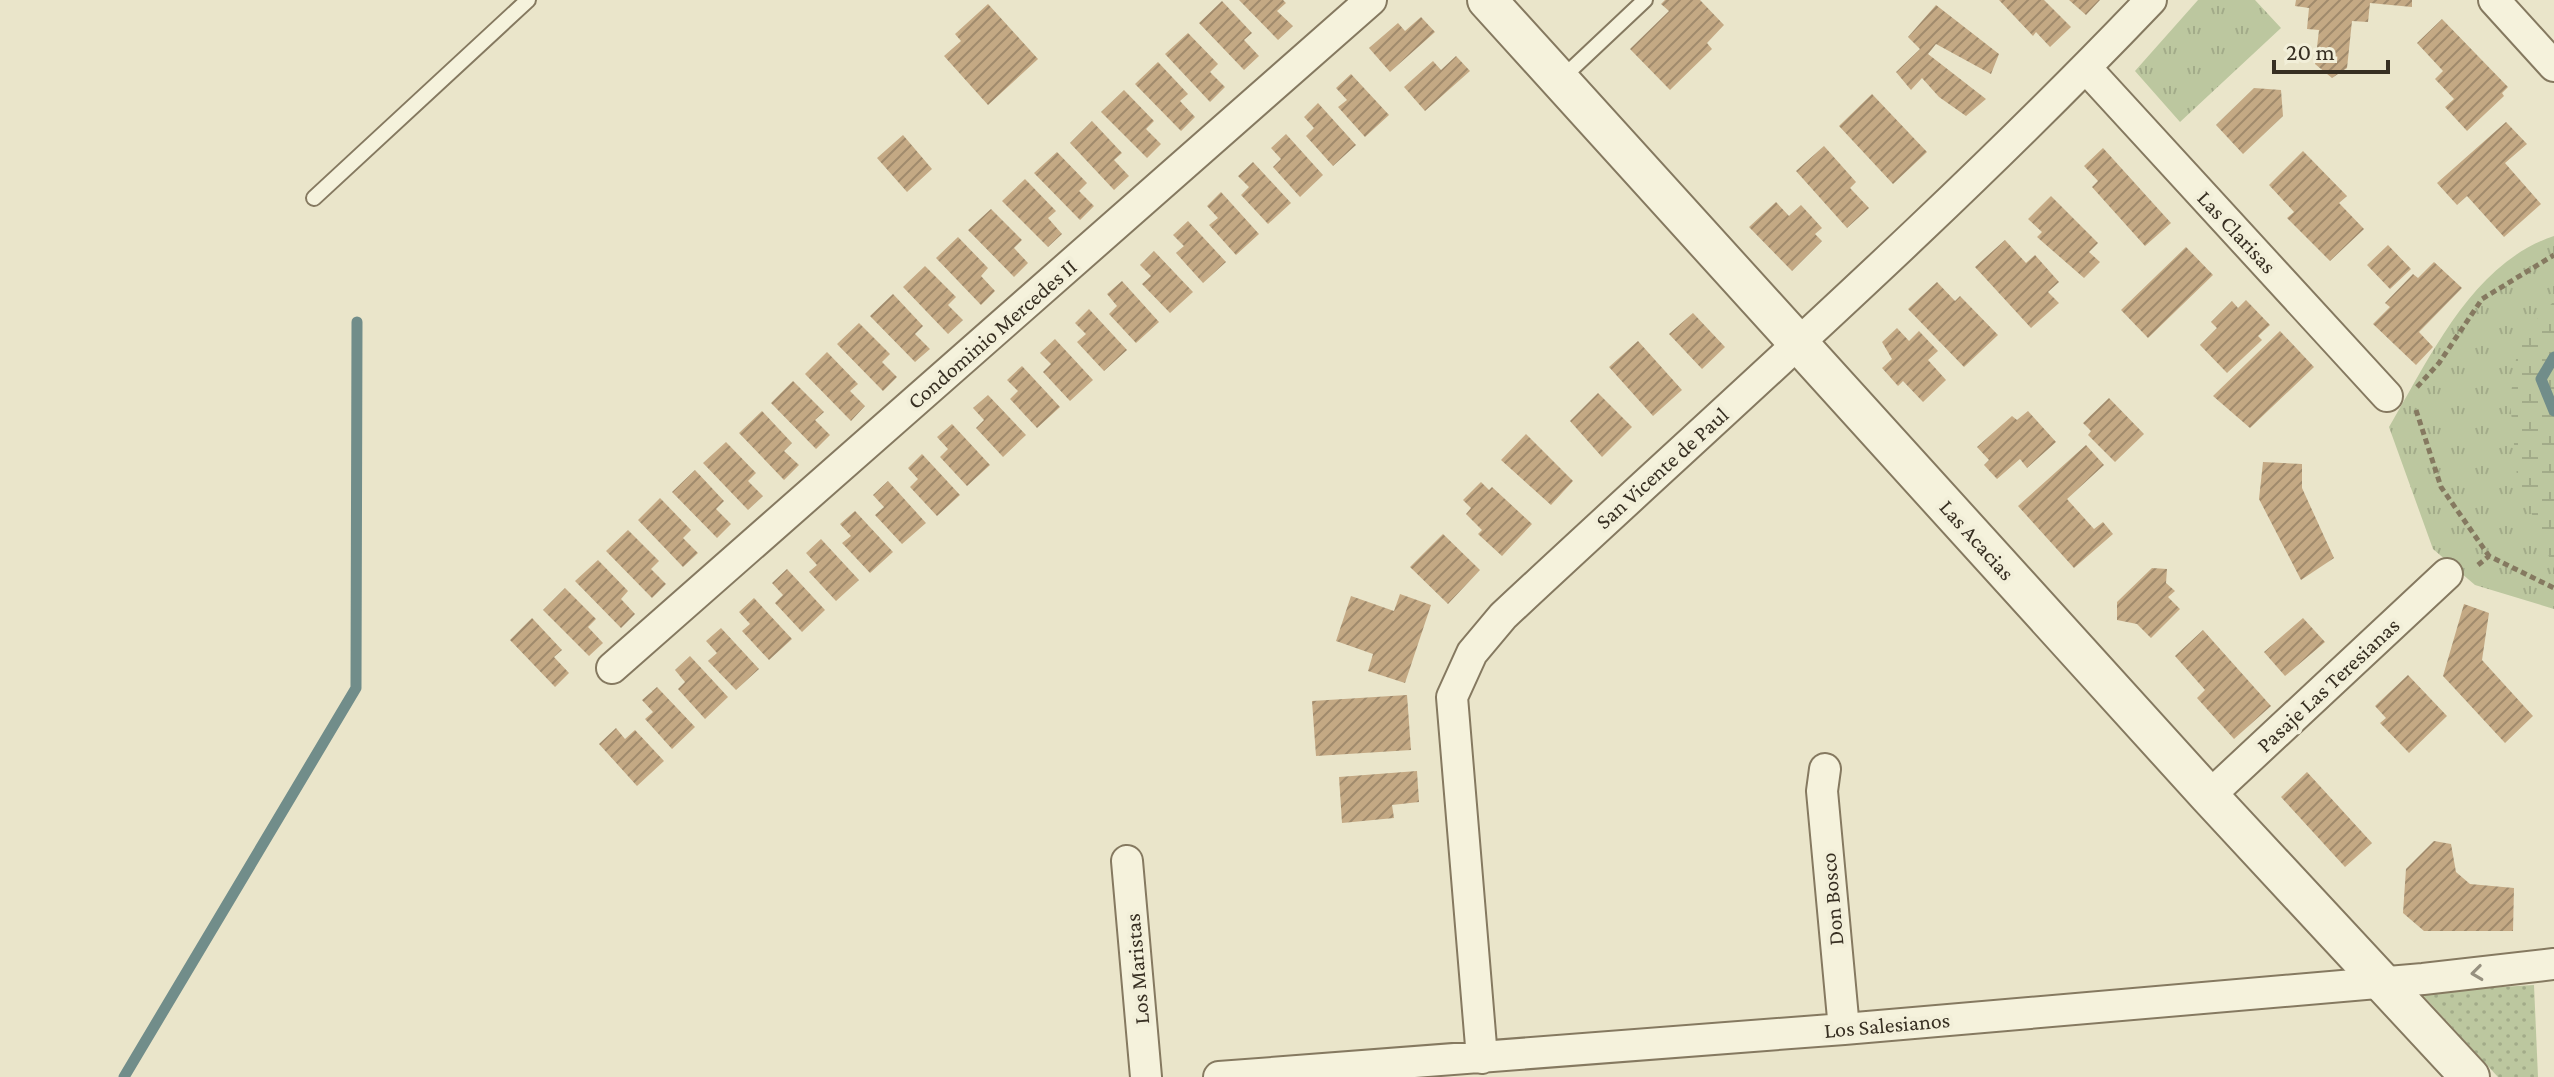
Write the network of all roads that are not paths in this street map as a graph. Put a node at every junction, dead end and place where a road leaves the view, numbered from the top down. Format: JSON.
{"nodes":[{"id":1,"x":528,"y":0,"type":"edge"},
{"id":2,"x":1371,"y":0,"type":"edge"},
{"id":3,"x":1487,"y":0,"type":"edge"},
{"id":4,"x":1645,"y":0,"type":"edge"},
{"id":5,"x":2151,"y":0,"type":"edge"},
{"id":6,"x":2494,"y":0,"type":"edge"},
{"id":7,"x":2554,"y":66,"type":"edge"},
{"id":8,"x":2086,"y":68,"type":"junction"},
{"id":9,"x":1560,"y":80,"type":"junction"},
{"id":10,"x":314,"y":198,"type":"dead end"},
{"id":11,"x":1798,"y":344,"type":"junction"},
{"id":12,"x":2399,"y":395,"type":"road end"},
{"id":13,"x":2447,"y":574,"type":"road end"},
{"id":14,"x":612,"y":668,"type":"dead end"},
{"id":15,"x":1825,"y":769,"type":"dead end"},
{"id":16,"x":2209,"y":796,"type":"junction"},
{"id":17,"x":1127,"y":861,"type":"dead end"},
{"id":18,"x":2554,"y":964,"type":"edge"},
{"id":19,"x":2383,"y":981,"type":"junction"},
{"id":20,"x":1844,"y":1029,"type":"junction"},
{"id":21,"x":1482,"y":1058,"type":"junction"},
{"id":22,"x":1146,"y":1077,"type":"edge"},
{"id":23,"x":1219,"y":1077,"type":"edge"},
{"id":24,"x":2470,"y":1077,"type":"edge"}],
"edges":[{"from":1,"to":10,"type":"lane"},
{"from":2,"to":14,"type":"street","name":"Condominio Mercedes II"},
{"from":3,"to":9,"type":"street","name":"Las Acacias"},
{"from":4,"to":9,"type":"lane"},
{"from":5,"to":8,"type":"street","name":"San Vicente de Paul"},
{"from":6,"to":7,"type":"street"},
{"from":8,"to":11,"type":"street","name":"San Vicente de Paul"},
{"from":8,"to":12,"type":"street","name":"Las Clarisas"},
{"from":9,"to":11,"type":"street","name":"Las Acacias"},
{"from":11,"to":16,"type":"street","name":"Las Acacias"},
{"from":11,"to":21,"type":"street","name":"San Vicente de Paul"},
{"from":13,"to":16,"type":"street","name":"Pasaje Las Teresianas"},
{"from":15,"to":20,"type":"street","name":"Don Bosco"},
{"from":16,"to":19,"type":"street","name":"Las Acacias"},
{"from":17,"to":22,"type":"street","name":"Los Maristas"},
{"from":18,"to":19,"type":"street","name":"Los Salesianos","one_way":true},
{"from":19,"to":20,"type":"street","name":"Los Salesianos"},
{"from":19,"to":24,"type":"street","name":"Las Acacias"},
{"from":20,"to":21,"type":"street","name":"Los Salesianos"},
{"from":21,"to":23,"type":"street","name":"Los Salesianos"}]}
